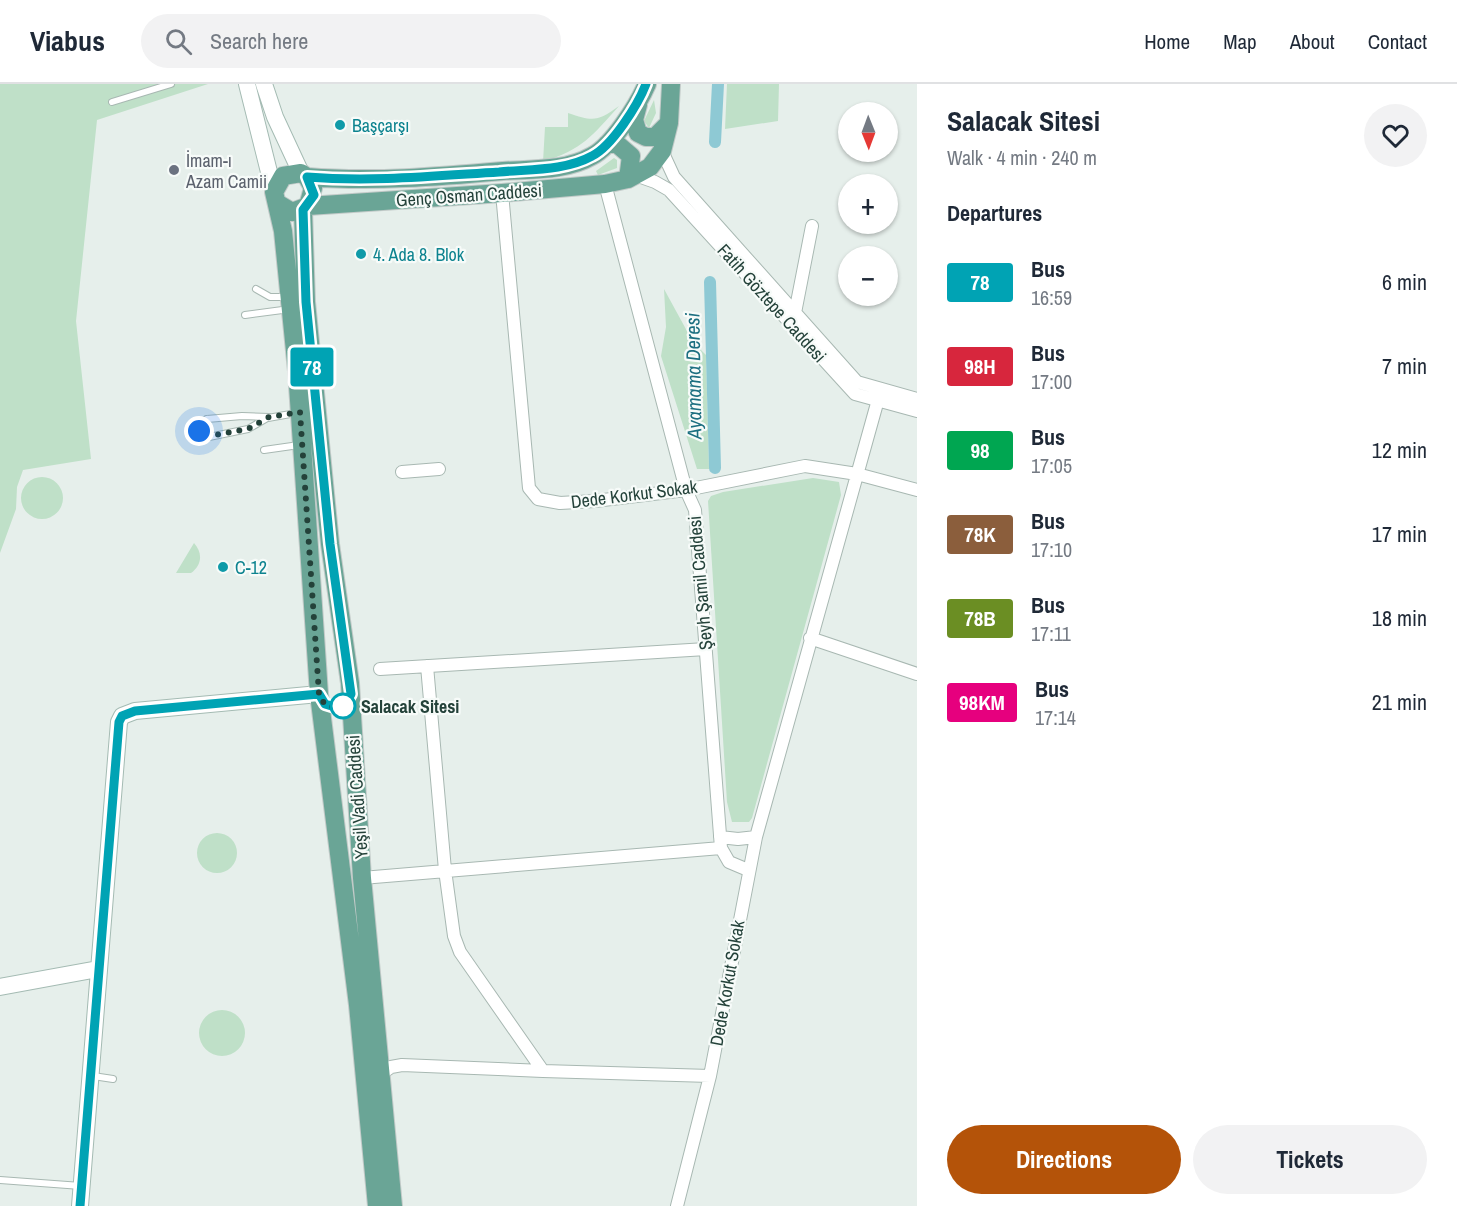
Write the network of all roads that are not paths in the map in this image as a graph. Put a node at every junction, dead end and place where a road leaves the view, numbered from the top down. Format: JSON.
{"nodes":[{"id":1,"x":171,"y":84,"type":"edge"},
{"id":2,"x":247,"y":84,"type":"edge"},
{"id":3,"x":264,"y":84,"type":"edge"},
{"id":4,"x":671,"y":84,"type":"edge"},
{"id":5,"x":643,"y":92,"type":"edge"},
{"id":6,"x":112,"y":102,"type":"dead end"},
{"id":7,"x":669,"y":123,"type":"junction"},
{"id":8,"x":608,"y":144,"type":"junction"},
{"id":9,"x":662,"y":151,"type":"junction"},
{"id":10,"x":304,"y":175,"type":"junction"},
{"id":11,"x":633,"y":177,"type":"junction"},
{"id":12,"x":605,"y":184,"type":"junction"},
{"id":13,"x":502,"y":193,"type":"junction"},
{"id":14,"x":275,"y":198,"type":"junction"},
{"id":15,"x":306,"y":208,"type":"junction"},
{"id":16,"x":812,"y":226,"type":"dead end"},
{"id":17,"x":256,"y":289,"type":"dead end"},
{"id":18,"x":290,"y":303,"type":"junction"},
{"id":19,"x":245,"y":315,"type":"dead end"},
{"id":20,"x":794,"y":319,"type":"junction"},
{"id":21,"x":880,"y":395,"type":"junction"},
{"id":22,"x":917,"y":399,"type":"edge"},
{"id":23,"x":917,"y":411,"type":"edge"},
{"id":24,"x":300,"y":412,"type":"junction"},
{"id":25,"x":269,"y":417,"type":"junction"},
{"id":26,"x":248,"y":423,"type":"dead end"},
{"id":27,"x":303,"y":445,"type":"junction"},
{"id":28,"x":264,"y":450,"type":"dead end"},
{"id":29,"x":439,"y":469,"type":"dead end"},
{"id":30,"x":402,"y":472,"type":"dead end"},
{"id":31,"x":857,"y":474,"type":"junction"},
{"id":32,"x":686,"y":490,"type":"junction"},
{"id":33,"x":917,"y":490,"type":"edge"},
{"id":34,"x":810,"y":638,"type":"junction"},
{"id":35,"x":706,"y":649,"type":"junction"},
{"id":36,"x":427,"y":666,"type":"junction"},
{"id":37,"x":380,"y":669,"type":"dead end"},
{"id":38,"x":917,"y":674,"type":"edge"},
{"id":39,"x":351,"y":689,"type":"junction"},
{"id":40,"x":320,"y":694,"type":"junction"},
{"id":41,"x":756,"y":837,"type":"junction"},
{"id":42,"x":721,"y":843,"type":"junction"},
{"id":43,"x":446,"y":870,"type":"junction"},
{"id":44,"x":748,"y":870,"type":"junction"},
{"id":45,"x":362,"y":878,"type":"junction"},
{"id":46,"x":98,"y":969,"type":"junction"},
{"id":47,"x":0,"y":987,"type":"edge"},
{"id":48,"x":378,"y":1045,"type":"junction"},
{"id":49,"x":402,"y":1065,"type":"junction"},
{"id":50,"x":543,"y":1071,"type":"junction"},
{"id":51,"x":381,"y":1074,"type":"junction"},
{"id":52,"x":90,"y":1076,"type":"junction"},
{"id":53,"x":710,"y":1076,"type":"junction"},
{"id":54,"x":113,"y":1079,"type":"dead end"},
{"id":55,"x":0,"y":1180,"type":"edge"},
{"id":56,"x":81,"y":1186,"type":"junction"},
{"id":57,"x":80,"y":1206,"type":"edge"},
{"id":58,"x":377,"y":1206,"type":"edge"},
{"id":59,"x":393,"y":1206,"type":"edge"},
{"id":60,"x":677,"y":1206,"type":"edge"}],
"edges":[{"from":1,"to":6,"type":"lane"},
{"from":2,"to":14,"type":"street","name":"Yeşil Vadi Caddesi"},
{"from":3,"to":10,"type":"street"},
{"from":4,"to":7,"type":"main road"},
{"from":5,"to":7,"type":"main road"},
{"from":5,"to":8,"type":"main road"},
{"from":7,"to":9,"type":"main road"},
{"from":8,"to":10,"type":"main road","name":"Genç Osman Caddesi"},
{"from":8,"to":11,"type":"main road"},
{"from":9,"to":11,"type":"main road"},
{"from":9,"to":20,"type":"street","name":"Fatih Göztepe Caddesi"},
{"from":10,"to":14,"type":"main road"},
{"from":10,"to":15,"type":"main road"},
{"from":11,"to":12,"type":"main road","name":"Genç Osman Caddesi"},
{"from":11,"to":20,"type":"street","name":"Fatih Göztepe Caddesi"},
{"from":12,"to":13,"type":"main road","name":"Genç Osman Caddesi"},
{"from":12,"to":32,"type":"street","name":"Şeyh Şamil Caddesi"},
{"from":13,"to":15,"type":"main road","name":"Genç Osman Caddesi"},
{"from":13,"to":32,"type":"street","name":"Dede Korkut Sokak"},
{"from":14,"to":15,"type":"main road"},
{"from":14,"to":18,"type":"main road","name":"Yeşil Vadi Caddesi"},
{"from":15,"to":39,"type":"main road","name":"Yeşil Vadi Caddesi"},
{"from":16,"to":20,"type":"street"},
{"from":17,"to":18,"type":"lane"},
{"from":18,"to":19,"type":"lane"},
{"from":18,"to":24,"type":"main road","name":"Yeşil Vadi Caddesi"},
{"from":20,"to":21,"type":"street","name":"Fatih Göztepe Caddesi"},
{"from":21,"to":22,"type":"street","name":"Fatih Göztepe Caddesi"},
{"from":21,"to":23,"type":"street","name":"Fatih Göztepe Caddesi"},
{"from":21,"to":31,"type":"street"},
{"from":24,"to":25,"type":"lane"},
{"from":24,"to":27,"type":"main road","name":"Yeşil Vadi Caddesi"},
{"from":25,"to":25,"type":"lane","bridge":true},
{"from":25,"to":26,"type":"lane"},
{"from":27,"to":28,"type":"lane"},
{"from":27,"to":40,"type":"main road","name":"Yeşil Vadi Caddesi"},
{"from":29,"to":30,"type":"street"},
{"from":31,"to":32,"type":"street","name":"Dede Korkut Sokak"},
{"from":31,"to":33,"type":"street","name":"Dede Korkut Sokak"},
{"from":31,"to":34,"type":"street","name":"Dede Korkut Sokak"},
{"from":32,"to":35,"type":"street","name":"Şeyh Şamil Caddesi"},
{"from":34,"to":38,"type":"street"},
{"from":34,"to":41,"type":"street","name":"Dede Korkut Sokak"},
{"from":35,"to":36,"type":"street"},
{"from":35,"to":42,"type":"street","name":"Şeyh Şamil Caddesi"},
{"from":36,"to":37,"type":"street"},
{"from":36,"to":43,"type":"street"},
{"from":39,"to":40,"type":"main road"},
{"from":39,"to":40,"type":"main road"},
{"from":39,"to":45,"type":"main road","name":"Yeşil Vadi Caddesi"},
{"from":40,"to":46,"type":"street"},
{"from":40,"to":58,"type":"main road","name":"Yeşil Vadi Caddesi"},
{"from":41,"to":42,"type":"street"},
{"from":41,"to":44,"type":"street","name":"Dede Korkut Sokak"},
{"from":42,"to":43,"type":"street"},
{"from":42,"to":44,"type":"street"},
{"from":43,"to":45,"type":"street"},
{"from":43,"to":50,"type":"street"},
{"from":44,"to":53,"type":"street","name":"Dede Korkut Sokak"},
{"from":45,"to":48,"type":"main road","name":"Yeşil Vadi Caddesi"},
{"from":46,"to":47,"type":"street"},
{"from":46,"to":52,"type":"street"},
{"from":48,"to":49,"type":"street"},
{"from":48,"to":51,"type":"main road","name":"Yeşil Vadi Caddesi"},
{"from":49,"to":50,"type":"street"},
{"from":49,"to":51,"type":"street"},
{"from":50,"to":53,"type":"street"},
{"from":51,"to":59,"type":"main road","name":"Yeşil Vadi Caddesi"},
{"from":52,"to":54,"type":"lane"},
{"from":52,"to":56,"type":"street"},
{"from":53,"to":60,"type":"street","name":"Dede Korkut Sokak"},
{"from":55,"to":56,"type":"lane"},
{"from":56,"to":57,"type":"street"}]}
